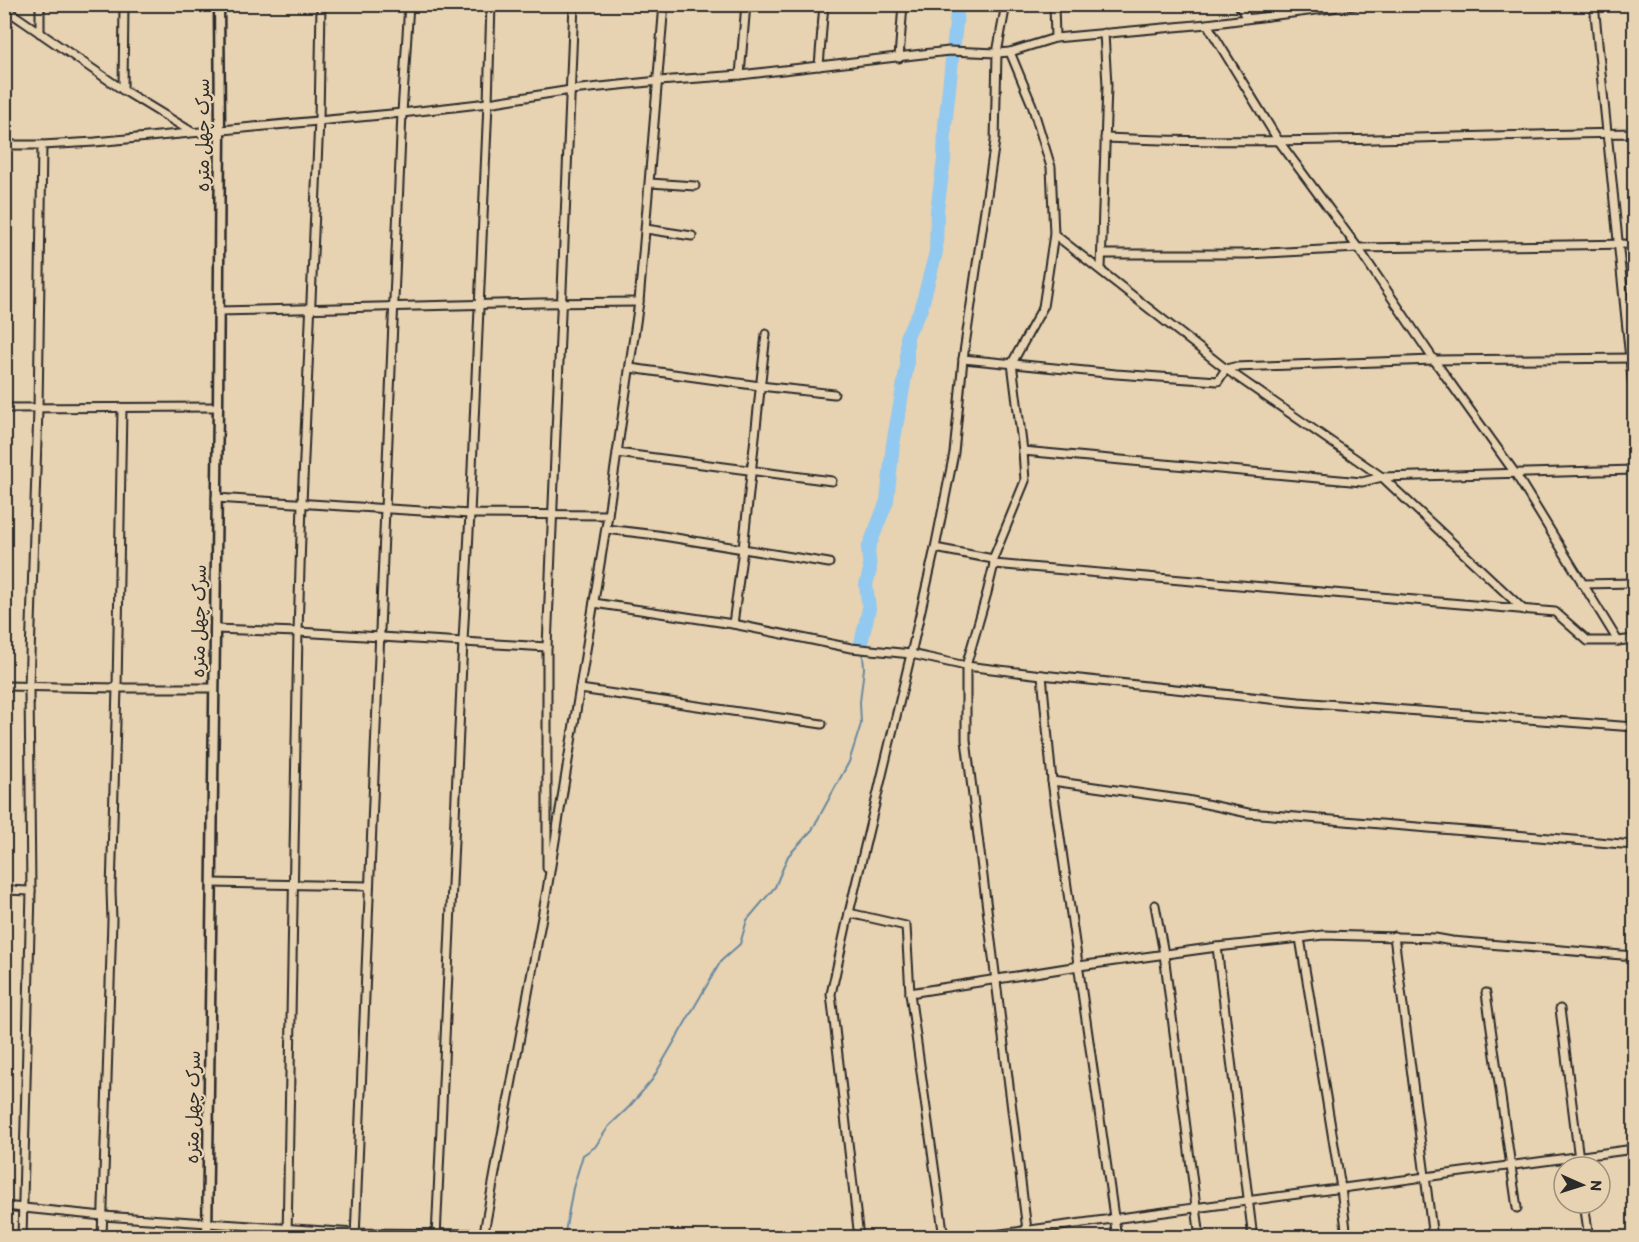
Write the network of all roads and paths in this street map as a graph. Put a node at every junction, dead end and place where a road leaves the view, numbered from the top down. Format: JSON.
{"nodes":[{"id":1,"x":39,"y":4,"type":"edge"},
{"id":2,"x":124,"y":4,"type":"edge"},
{"id":3,"x":219,"y":4,"type":"edge"},
{"id":4,"x":321,"y":4,"type":"edge"},
{"id":5,"x":409,"y":4,"type":"edge"},
{"id":6,"x":491,"y":4,"type":"edge"},
{"id":7,"x":574,"y":4,"type":"edge"},
{"id":8,"x":664,"y":4,"type":"edge"},
{"id":9,"x":746,"y":4,"type":"edge"},
{"id":10,"x":824,"y":4,"type":"edge"},
{"id":11,"x":903,"y":4,"type":"edge"},
{"id":12,"x":1006,"y":4,"type":"edge"},
{"id":13,"x":1054,"y":4,"type":"edge"},
{"id":14,"x":1238,"y":4,"type":"edge"},
{"id":15,"x":1285,"y":4,"type":"edge"},
{"id":16,"x":1363,"y":4,"type":"edge"},
{"id":17,"x":1594,"y":4,"type":"edge"},
{"id":18,"x":4,"y":8,"type":"edge"},
{"id":19,"x":1285,"y":13,"type":"junction"},
{"id":20,"x":1247,"y":18,"type":"junction"},
{"id":21,"x":1207,"y":24,"type":"junction"},
{"id":22,"x":40,"y":33,"type":"junction"},
{"id":23,"x":1104,"y":33,"type":"junction"},
{"id":24,"x":1055,"y":38,"type":"junction"},
{"id":25,"x":1010,"y":51,"type":"junction"},
{"id":26,"x":997,"y":53,"type":"junction"},
{"id":27,"x":899,"y":58,"type":"junction"},
{"id":28,"x":819,"y":66,"type":"junction"},
{"id":29,"x":740,"y":75,"type":"junction"},
{"id":30,"x":659,"y":81,"type":"junction"},
{"id":31,"x":123,"y":90,"type":"junction"},
{"id":32,"x":571,"y":90,"type":"junction"},
{"id":33,"x":488,"y":103,"type":"junction"},
{"id":34,"x":402,"y":113,"type":"junction"},
{"id":35,"x":319,"y":120,"type":"junction"},
{"id":36,"x":220,"y":130,"type":"junction"},
{"id":37,"x":192,"y":132,"type":"junction"},
{"id":38,"x":1608,"y":133,"type":"junction"},
{"id":39,"x":1635,"y":133,"type":"edge"},
{"id":40,"x":1105,"y":138,"type":"junction"},
{"id":41,"x":1278,"y":140,"type":"junction"},
{"id":42,"x":4,"y":145,"type":"edge"},
{"id":43,"x":42,"y":145,"type":"junction"},
{"id":44,"x":650,"y":183,"type":"junction"},
{"id":45,"x":695,"y":186,"type":"dead end"},
{"id":46,"x":646,"y":229,"type":"junction"},
{"id":47,"x":1054,"y":234,"type":"junction"},
{"id":48,"x":692,"y":236,"type":"dead end"},
{"id":49,"x":1620,"y":244,"type":"junction"},
{"id":50,"x":1635,"y":244,"type":"edge"},
{"id":51,"x":1358,"y":248,"type":"junction"},
{"id":52,"x":1102,"y":254,"type":"junction"},
{"id":53,"x":1101,"y":269,"type":"junction"},
{"id":54,"x":561,"y":303,"type":"junction"},
{"id":55,"x":639,"y":303,"type":"junction"},
{"id":56,"x":478,"y":305,"type":"junction"},
{"id":57,"x":394,"y":307,"type":"junction"},
{"id":58,"x":310,"y":309,"type":"junction"},
{"id":59,"x":218,"y":311,"type":"junction"},
{"id":60,"x":766,"y":334,"type":"dead end"},
{"id":61,"x":1633,"y":358,"type":"edge"},
{"id":62,"x":963,"y":359,"type":"junction"},
{"id":63,"x":1434,"y":360,"type":"junction"},
{"id":64,"x":1012,"y":363,"type":"junction"},
{"id":65,"x":630,"y":368,"type":"junction"},
{"id":66,"x":1227,"y":369,"type":"junction"},
{"id":67,"x":760,"y":386,"type":"junction"},
{"id":68,"x":834,"y":394,"type":"dead end"},
{"id":69,"x":1635,"y":398,"type":"edge"},
{"id":70,"x":218,"y":407,"type":"junction"},
{"id":71,"x":4,"y":408,"type":"edge"},
{"id":72,"x":122,"y":408,"type":"junction"},
{"id":73,"x":38,"y":409,"type":"junction"},
{"id":74,"x":1023,"y":451,"type":"junction"},
{"id":75,"x":617,"y":453,"type":"junction"},
{"id":76,"x":751,"y":470,"type":"junction"},
{"id":77,"x":1635,"y":470,"type":"edge"},
{"id":78,"x":1515,"y":473,"type":"junction"},
{"id":79,"x":1382,"y":477,"type":"junction"},
{"id":80,"x":832,"y":480,"type":"dead end"},
{"id":81,"x":216,"y":498,"type":"junction"},
{"id":82,"x":302,"y":503,"type":"junction"},
{"id":83,"x":385,"y":509,"type":"junction"},
{"id":84,"x":470,"y":514,"type":"junction"},
{"id":85,"x":552,"y":514,"type":"junction"},
{"id":86,"x":608,"y":515,"type":"junction"},
{"id":87,"x":606,"y":529,"type":"junction"},
{"id":88,"x":935,"y":548,"type":"junction"},
{"id":89,"x":743,"y":549,"type":"junction"},
{"id":90,"x":993,"y":562,"type":"junction"},
{"id":91,"x":829,"y":563,"type":"dead end"},
{"id":92,"x":1635,"y":583,"type":"edge"},
{"id":93,"x":1582,"y":584,"type":"junction"},
{"id":94,"x":594,"y":603,"type":"junction"},
{"id":95,"x":1524,"y":610,"type":"junction"},
{"id":96,"x":733,"y":624,"type":"junction"},
{"id":97,"x":215,"y":629,"type":"junction"},
{"id":98,"x":298,"y":632,"type":"junction"},
{"id":99,"x":380,"y":637,"type":"junction"},
{"id":100,"x":1635,"y":639,"type":"edge"},
{"id":101,"x":463,"y":641,"type":"junction"},
{"id":102,"x":1618,"y":641,"type":"junction"},
{"id":103,"x":547,"y":647,"type":"junction"},
{"id":104,"x":911,"y":654,"type":"junction"},
{"id":105,"x":966,"y":666,"type":"junction"},
{"id":106,"x":1042,"y":675,"type":"junction"},
{"id":107,"x":4,"y":686,"type":"edge"},
{"id":108,"x":29,"y":687,"type":"junction"},
{"id":109,"x":117,"y":688,"type":"junction"},
{"id":110,"x":214,"y":688,"type":"junction"},
{"id":111,"x":580,"y":689,"type":"junction"},
{"id":112,"x":822,"y":724,"type":"dead end"},
{"id":113,"x":1635,"y":727,"type":"edge"},
{"id":114,"x":1052,"y":781,"type":"junction"},
{"id":115,"x":1635,"y":844,"type":"edge"},
{"id":116,"x":212,"y":883,"type":"junction"},
{"id":117,"x":294,"y":884,"type":"junction"},
{"id":118,"x":369,"y":886,"type":"junction"},
{"id":119,"x":4,"y":890,"type":"edge"},
{"id":120,"x":548,"y":890,"type":"junction"},
{"id":121,"x":32,"y":891,"type":"junction"},
{"id":122,"x":1155,"y":905,"type":"dead end"},
{"id":123,"x":849,"y":913,"type":"junction"},
{"id":124,"x":1394,"y":936,"type":"junction"},
{"id":125,"x":1300,"y":938,"type":"junction"},
{"id":126,"x":1217,"y":947,"type":"junction"},
{"id":127,"x":1164,"y":954,"type":"junction"},
{"id":128,"x":1635,"y":956,"type":"edge"},
{"id":129,"x":1079,"y":966,"type":"junction"},
{"id":130,"x":995,"y":978,"type":"junction"},
{"id":131,"x":910,"y":993,"type":"junction"},
{"id":132,"x":1486,"y":993,"type":"dead end"},
{"id":133,"x":1560,"y":1009,"type":"dead end"},
{"id":134,"x":1635,"y":1149,"type":"edge"},
{"id":135,"x":1579,"y":1155,"type":"edge"},
{"id":136,"x":1587,"y":1155,"type":"edge"},
{"id":137,"x":1552,"y":1160,"type":"edge"},
{"id":138,"x":1512,"y":1165,"type":"junction"},
{"id":139,"x":1425,"y":1177,"type":"junction"},
{"id":140,"x":1341,"y":1188,"type":"junction"},
{"id":141,"x":1248,"y":1200,"type":"junction"},
{"id":142,"x":4,"y":1206,"type":"edge"},
{"id":143,"x":1197,"y":1207,"type":"junction"},
{"id":144,"x":1517,"y":1208,"type":"dead end"},
{"id":145,"x":23,"y":1209,"type":"junction"},
{"id":146,"x":1586,"y":1215,"type":"edge"},
{"id":147,"x":103,"y":1216,"type":"junction"},
{"id":148,"x":1115,"y":1218,"type":"junction"},
{"id":149,"x":208,"y":1224,"type":"junction"},
{"id":150,"x":287,"y":1229,"type":"junction"},
{"id":151,"x":1027,"y":1234,"type":"edge"},
{"id":152,"x":355,"y":1235,"type":"edge"},
{"id":153,"x":436,"y":1236,"type":"edge"},
{"id":154,"x":483,"y":1236,"type":"edge"},
{"id":155,"x":22,"y":1238,"type":"edge"},
{"id":156,"x":102,"y":1238,"type":"edge"},
{"id":157,"x":207,"y":1238,"type":"edge"},
{"id":158,"x":287,"y":1238,"type":"edge"},
{"id":159,"x":859,"y":1238,"type":"edge"},
{"id":160,"x":944,"y":1238,"type":"edge"},
{"id":161,"x":971,"y":1238,"type":"edge"},
{"id":162,"x":1117,"y":1238,"type":"edge"},
{"id":163,"x":1200,"y":1238,"type":"edge"},
{"id":164,"x":1253,"y":1238,"type":"edge"},
{"id":165,"x":1347,"y":1238,"type":"edge"},
{"id":166,"x":1433,"y":1238,"type":"edge"},
{"id":167,"x":1589,"y":1238,"type":"edge"}],
"edges":[{"from":1,"to":22,"type":"street"},
{"from":2,"to":31,"type":"street"},
{"from":3,"to":36,"type":"street","name":"سرک چهل متره"},
{"from":4,"to":35,"type":"street"},
{"from":5,"to":34,"type":"street"},
{"from":6,"to":33,"type":"street"},
{"from":7,"to":32,"type":"street"},
{"from":8,"to":30,"type":"street"},
{"from":9,"to":29,"type":"street"},
{"from":10,"to":28,"type":"street"},
{"from":11,"to":27,"type":"street"},
{"from":12,"to":26,"type":"street"},
{"from":13,"to":24,"type":"street"},
{"from":14,"to":20,"type":"street"},
{"from":15,"to":19,"type":"street"},
{"from":16,"to":19,"type":"street"},
{"from":17,"to":38,"type":"street"},
{"from":18,"to":22,"type":"street"},
{"from":19,"to":20,"type":"street"},
{"from":20,"to":21,"type":"street"},
{"from":21,"to":23,"type":"street"},
{"from":21,"to":41,"type":"street"},
{"from":22,"to":31,"type":"street"},
{"from":23,"to":24,"type":"street"},
{"from":23,"to":40,"type":"street"},
{"from":24,"to":25,"type":"street"},
{"from":25,"to":26,"type":"street"},
{"from":25,"to":47,"type":"street"},
{"from":26,"to":27,"type":"street"},
{"from":26,"to":62,"type":"street"},
{"from":27,"to":28,"type":"street"},
{"from":28,"to":29,"type":"street"},
{"from":29,"to":30,"type":"street"},
{"from":30,"to":32,"type":"street"},
{"from":30,"to":44,"type":"street"},
{"from":31,"to":37,"type":"street"},
{"from":32,"to":33,"type":"street"},
{"from":32,"to":54,"type":"street"},
{"from":33,"to":34,"type":"street"},
{"from":33,"to":56,"type":"street"},
{"from":34,"to":35,"type":"street"},
{"from":34,"to":57,"type":"street"},
{"from":35,"to":36,"type":"street"},
{"from":35,"to":58,"type":"street"},
{"from":36,"to":37,"type":"street"},
{"from":36,"to":59,"type":"street","name":"سرک چهل متره"},
{"from":37,"to":43,"type":"street"},
{"from":38,"to":39,"type":"street"},
{"from":38,"to":41,"type":"street"},
{"from":38,"to":49,"type":"street"},
{"from":40,"to":41,"type":"street"},
{"from":40,"to":52,"type":"street"},
{"from":41,"to":51,"type":"street"},
{"from":42,"to":43,"type":"street"},
{"from":43,"to":73,"type":"street"},
{"from":44,"to":45,"type":"street"},
{"from":44,"to":46,"type":"street"},
{"from":46,"to":48,"type":"street"},
{"from":46,"to":55,"type":"street"},
{"from":47,"to":53,"type":"street"},
{"from":47,"to":64,"type":"street"},
{"from":49,"to":50,"type":"street"},
{"from":49,"to":51,"type":"street"},
{"from":49,"to":61,"type":"street"},
{"from":51,"to":52,"type":"street"},
{"from":51,"to":63,"type":"street"},
{"from":52,"to":53,"type":"street"},
{"from":53,"to":66,"type":"street"},
{"from":54,"to":55,"type":"street"},
{"from":54,"to":56,"type":"street"},
{"from":54,"to":85,"type":"street"},
{"from":55,"to":65,"type":"street"},
{"from":56,"to":57,"type":"street"},
{"from":56,"to":84,"type":"street"},
{"from":57,"to":58,"type":"street"},
{"from":57,"to":83,"type":"street"},
{"from":58,"to":59,"type":"street"},
{"from":58,"to":82,"type":"street"},
{"from":59,"to":70,"type":"street","name":"سرک چهل متره"},
{"from":60,"to":67,"type":"street"},
{"from":61,"to":63,"type":"street"},
{"from":61,"to":69,"type":"street"},
{"from":62,"to":64,"type":"street"},
{"from":62,"to":88,"type":"street"},
{"from":63,"to":66,"type":"street"},
{"from":63,"to":78,"type":"street"},
{"from":64,"to":66,"type":"street"},
{"from":64,"to":74,"type":"street"},
{"from":65,"to":67,"type":"street"},
{"from":65,"to":75,"type":"street"},
{"from":66,"to":79,"type":"street"},
{"from":67,"to":68,"type":"street"},
{"from":67,"to":76,"type":"street"},
{"from":70,"to":72,"type":"street"},
{"from":70,"to":81,"type":"street","name":"سرک چهل متره"},
{"from":71,"to":73,"type":"street"},
{"from":72,"to":73,"type":"street"},
{"from":72,"to":109,"type":"street"},
{"from":73,"to":108,"type":"street"},
{"from":74,"to":79,"type":"street"},
{"from":74,"to":90,"type":"street"},
{"from":75,"to":76,"type":"street"},
{"from":75,"to":86,"type":"street"},
{"from":76,"to":80,"type":"street"},
{"from":76,"to":89,"type":"street"},
{"from":77,"to":78,"type":"street"},
{"from":78,"to":79,"type":"street"},
{"from":78,"to":93,"type":"street"},
{"from":79,"to":95,"type":"street"},
{"from":81,"to":82,"type":"street"},
{"from":81,"to":97,"type":"street","name":"سرک چهل متره"},
{"from":82,"to":83,"type":"street"},
{"from":82,"to":98,"type":"street"},
{"from":83,"to":84,"type":"street"},
{"from":83,"to":99,"type":"street"},
{"from":84,"to":85,"type":"street"},
{"from":84,"to":101,"type":"street"},
{"from":85,"to":86,"type":"street"},
{"from":85,"to":103,"type":"street"},
{"from":86,"to":87,"type":"street"},
{"from":87,"to":89,"type":"street"},
{"from":87,"to":94,"type":"street"},
{"from":88,"to":90,"type":"street"},
{"from":88,"to":104,"type":"street"},
{"from":89,"to":91,"type":"street"},
{"from":89,"to":96,"type":"street"},
{"from":90,"to":95,"type":"street"},
{"from":90,"to":105,"type":"street"},
{"from":92,"to":93,"type":"street"},
{"from":93,"to":102,"type":"street"},
{"from":94,"to":96,"type":"street"},
{"from":94,"to":111,"type":"street"},
{"from":95,"to":102,"type":"street"},
{"from":96,"to":104,"type":"street"},
{"from":97,"to":98,"type":"street"},
{"from":97,"to":110,"type":"street","name":"سرک چهل متره"},
{"from":98,"to":99,"type":"street"},
{"from":98,"to":117,"type":"street"},
{"from":99,"to":101,"type":"street"},
{"from":99,"to":118,"type":"street"},
{"from":100,"to":102,"type":"street"},
{"from":101,"to":103,"type":"street"},
{"from":101,"to":153,"type":"street"},
{"from":103,"to":120,"type":"street"},
{"from":104,"to":105,"type":"street"},
{"from":104,"to":123,"type":"street"},
{"from":105,"to":106,"type":"street"},
{"from":105,"to":130,"type":"street"},
{"from":106,"to":113,"type":"street"},
{"from":106,"to":114,"type":"street"},
{"from":107,"to":108,"type":"street"},
{"from":108,"to":109,"type":"street"},
{"from":108,"to":121,"type":"street"},
{"from":109,"to":110,"type":"street"},
{"from":109,"to":147,"type":"street"},
{"from":110,"to":116,"type":"street","name":"سرک چهل متره"},
{"from":111,"to":112,"type":"street"},
{"from":111,"to":120,"type":"street"},
{"from":114,"to":115,"type":"street"},
{"from":114,"to":129,"type":"street"},
{"from":116,"to":117,"type":"street"},
{"from":116,"to":149,"type":"street","name":"سرک چهل متره"},
{"from":117,"to":118,"type":"street"},
{"from":117,"to":150,"type":"street"},
{"from":118,"to":152,"type":"street"},
{"from":119,"to":121,"type":"street"},
{"from":120,"to":154,"type":"street"},
{"from":121,"to":145,"type":"street"},
{"from":122,"to":127,"type":"street"},
{"from":123,"to":131,"type":"street"},
{"from":123,"to":159,"type":"street"},
{"from":124,"to":125,"type":"street"},
{"from":124,"to":128,"type":"street"},
{"from":124,"to":139,"type":"street"},
{"from":125,"to":126,"type":"street"},
{"from":125,"to":140,"type":"street"},
{"from":126,"to":127,"type":"street"},
{"from":126,"to":141,"type":"street"},
{"from":127,"to":129,"type":"street"},
{"from":127,"to":143,"type":"street"},
{"from":129,"to":130,"type":"street"},
{"from":129,"to":148,"type":"street"},
{"from":130,"to":131,"type":"street"},
{"from":130,"to":151,"type":"street"},
{"from":131,"to":160,"type":"street"},
{"from":132,"to":138,"type":"street"},
{"from":133,"to":135,"type":"street"},
{"from":134,"to":136,"type":"street"},
{"from":137,"to":138,"type":"street"},
{"from":138,"to":139,"type":"street"},
{"from":138,"to":144,"type":"street"},
{"from":139,"to":140,"type":"street"},
{"from":139,"to":166,"type":"street"},
{"from":140,"to":141,"type":"street"},
{"from":140,"to":165,"type":"street"},
{"from":141,"to":143,"type":"street"},
{"from":141,"to":164,"type":"street"},
{"from":142,"to":145,"type":"street"},
{"from":143,"to":148,"type":"street"},
{"from":143,"to":163,"type":"street"},
{"from":145,"to":147,"type":"street"},
{"from":145,"to":155,"type":"street"},
{"from":146,"to":167,"type":"street"},
{"from":147,"to":149,"type":"street"},
{"from":147,"to":156,"type":"street"},
{"from":148,"to":151,"type":"street"},
{"from":148,"to":162,"type":"street"},
{"from":149,"to":150,"type":"street"},
{"from":149,"to":157,"type":"street","name":"سرک چهل متره"},
{"from":150,"to":152,"type":"street"},
{"from":150,"to":158,"type":"street"},
{"from":151,"to":161,"type":"street"},
{"from":152,"to":153,"type":"street"},
{"from":153,"to":154,"type":"street"}]}
